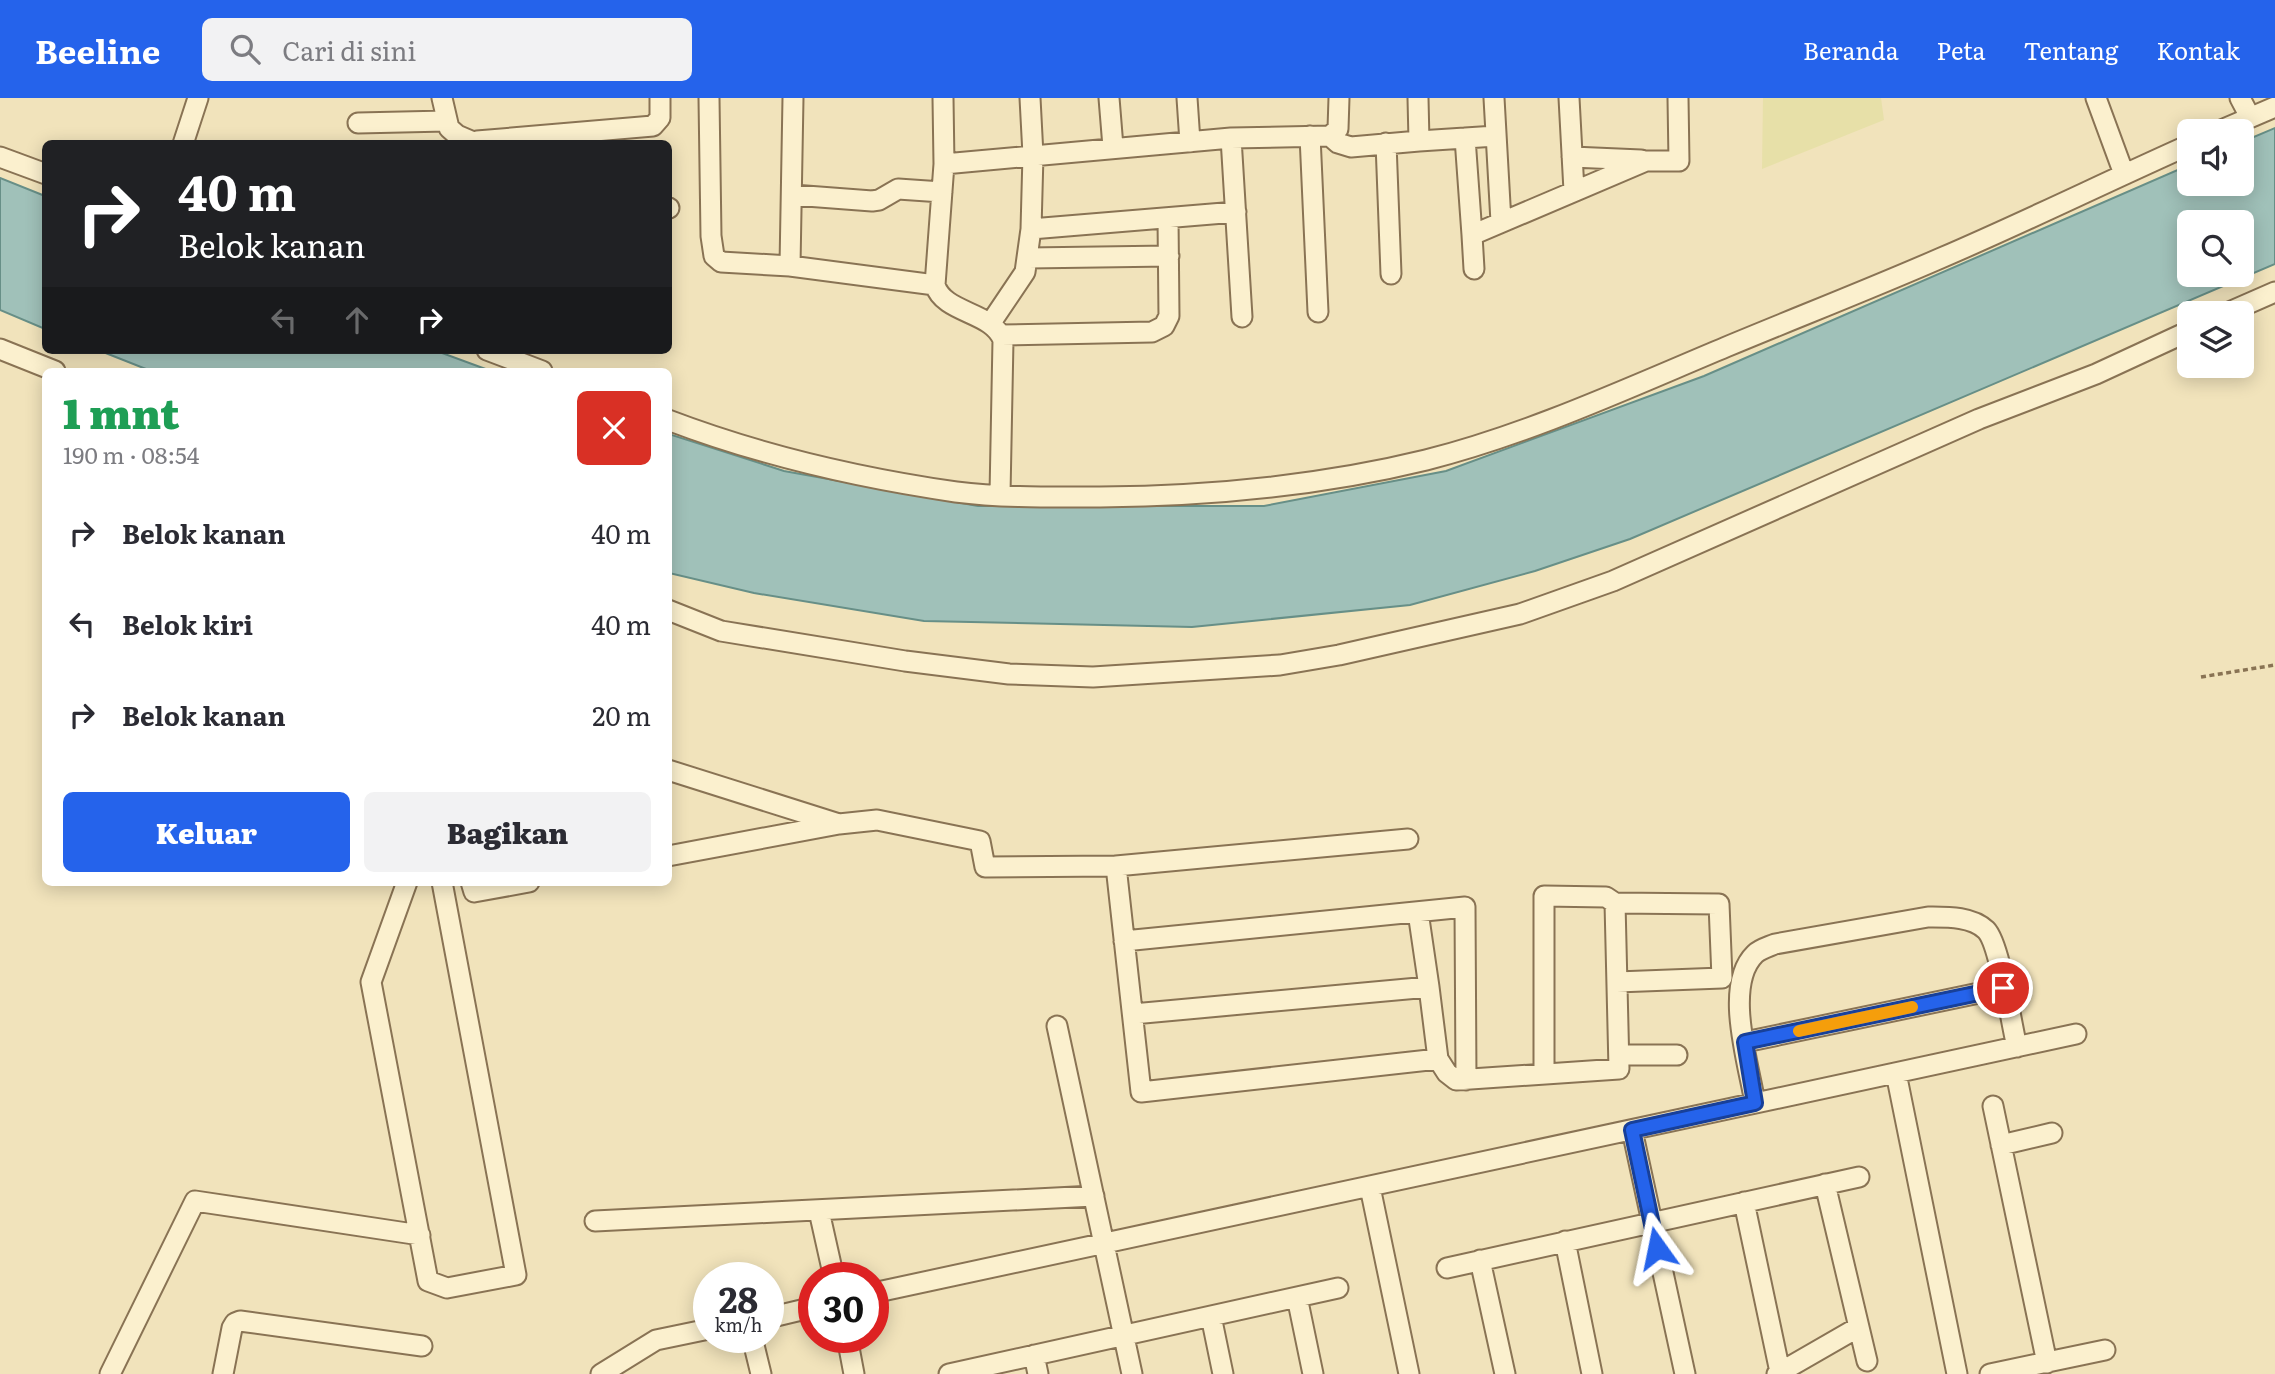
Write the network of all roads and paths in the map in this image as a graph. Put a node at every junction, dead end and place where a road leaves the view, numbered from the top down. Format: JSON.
{"nodes":[{"id":1,"x":198,"y":98,"type":"edge"},
{"id":2,"x":442,"y":98,"type":"edge"},
{"id":3,"x":660,"y":98,"type":"edge"},
{"id":4,"x":709,"y":98,"type":"edge"},
{"id":5,"x":793,"y":98,"type":"edge"},
{"id":6,"x":943,"y":98,"type":"edge"},
{"id":7,"x":1030,"y":98,"type":"edge"},
{"id":8,"x":1110,"y":98,"type":"edge"},
{"id":9,"x":1188,"y":98,"type":"edge"},
{"id":10,"x":1339,"y":98,"type":"edge"},
{"id":11,"x":1418,"y":98,"type":"edge"},
{"id":12,"x":1493,"y":98,"type":"edge"},
{"id":13,"x":1569,"y":98,"type":"edge"},
{"id":14,"x":1678,"y":98,"type":"edge"},
{"id":15,"x":2096,"y":98,"type":"edge"},
{"id":16,"x":2240,"y":98,"type":"edge"},
{"id":17,"x":2275,"y":107,"type":"edge"},
{"id":18,"x":2250,"y":117,"type":"junction"},
{"id":19,"x":2246,"y":119,"type":"edge"},
{"id":20,"x":446,"y":121,"type":"junction"},
{"id":21,"x":358,"y":123,"type":"dead end"},
{"id":22,"x":1320,"y":136,"type":"junction"},
{"id":23,"x":1496,"y":136,"type":"junction"},
{"id":24,"x":1231,"y":138,"type":"junction"},
{"id":25,"x":1465,"y":138,"type":"junction"},
{"id":26,"x":184,"y":140,"type":"edge"},
{"id":27,"x":471,"y":140,"type":"edge"},
{"id":28,"x":501,"y":140,"type":"edge"},
{"id":29,"x":1419,"y":141,"type":"junction"},
{"id":30,"x":1190,"y":142,"type":"junction"},
{"id":31,"x":1386,"y":143,"type":"junction"},
{"id":32,"x":1113,"y":147,"type":"junction"},
{"id":33,"x":2177,"y":150,"type":"edge"},
{"id":34,"x":1033,"y":155,"type":"junction"},
{"id":35,"x":0,"y":157,"type":"edge"},
{"id":36,"x":1572,"y":157,"type":"junction"},
{"id":37,"x":1646,"y":161,"type":"junction"},
{"id":38,"x":944,"y":164,"type":"junction"},
{"id":39,"x":42,"y":173,"type":"edge"},
{"id":40,"x":2124,"y":174,"type":"junction"},
{"id":41,"x":1574,"y":191,"type":"junction"},
{"id":42,"x":942,"y":192,"type":"junction"},
{"id":43,"x":793,"y":195,"type":"junction"},
{"id":44,"x":1236,"y":212,"type":"junction"},
{"id":45,"x":1168,"y":218,"type":"junction"},
{"id":46,"x":1501,"y":222,"type":"junction"},
{"id":47,"x":1031,"y":229,"type":"junction"},
{"id":48,"x":1472,"y":235,"type":"junction"},
{"id":49,"x":1169,"y":256,"type":"junction"},
{"id":50,"x":1028,"y":258,"type":"junction"},
{"id":51,"x":790,"y":266,"type":"junction"},
{"id":52,"x":1474,"y":269,"type":"dead end"},
{"id":53,"x":1391,"y":274,"type":"dead end"},
{"id":54,"x":935,"y":285,"type":"junction"},
{"id":55,"x":2275,"y":292,"type":"edge"},
{"id":56,"x":2254,"y":301,"type":"edge"},
{"id":57,"x":1318,"y":312,"type":"dead end"},
{"id":58,"x":1242,"y":317,"type":"dead end"},
{"id":59,"x":996,"y":330,"type":"junction"},
{"id":60,"x":2177,"y":337,"type":"edge"},
{"id":61,"x":0,"y":349,"type":"edge"},
{"id":62,"x":497,"y":354,"type":"edge"},
{"id":63,"x":48,"y":368,"type":"edge"},
{"id":64,"x":531,"y":368,"type":"edge"},
{"id":65,"x":672,"y":421,"type":"edge"},
{"id":66,"x":1000,"y":494,"type":"junction"},
{"id":67,"x":672,"y":612,"type":"edge"},
{"id":68,"x":2275,"y":665,"type":"edge"},
{"id":69,"x":2201,"y":677,"type":"dead end"},
{"id":70,"x":674,"y":774,"type":"edge"},
{"id":71,"x":838,"y":824,"type":"junction"},
{"id":72,"x":1408,"y":839,"type":"dead end"},
{"id":73,"x":672,"y":855,"type":"edge"},
{"id":74,"x":1116,"y":866,"type":"junction"},
{"id":75,"x":406,"y":886,"type":"edge"},
{"id":76,"x":443,"y":886,"type":"edge"},
{"id":77,"x":472,"y":886,"type":"edge"},
{"id":78,"x":507,"y":886,"type":"edge"},
{"id":79,"x":1615,"y":903,"type":"junction"},
{"id":80,"x":1418,"y":912,"type":"junction"},
{"id":81,"x":1124,"y":940,"type":"junction"},
{"id":82,"x":1617,"y":982,"type":"junction"},
{"id":83,"x":1429,"y":987,"type":"junction"},
{"id":84,"x":2003,"y":988,"type":"junction"},
{"id":85,"x":1133,"y":1014,"type":"junction"},
{"id":86,"x":1058,"y":1026,"type":"dead end"},
{"id":87,"x":2076,"y":1034,"type":"dead end"},
{"id":88,"x":1745,"y":1042,"type":"junction"},
{"id":89,"x":2017,"y":1047,"type":"junction"},
{"id":90,"x":1619,"y":1055,"type":"junction"},
{"id":91,"x":1677,"y":1055,"type":"dead end"},
{"id":92,"x":1438,"y":1059,"type":"junction"},
{"id":93,"x":1896,"y":1073,"type":"junction"},
{"id":94,"x":1544,"y":1074,"type":"junction"},
{"id":95,"x":1466,"y":1080,"type":"junction"},
{"id":96,"x":1755,"y":1103,"type":"junction"},
{"id":97,"x":1993,"y":1106,"type":"dead end"},
{"id":98,"x":1632,"y":1130,"type":"junction"},
{"id":99,"x":2052,"y":1133,"type":"dead end"},
{"id":100,"x":2001,"y":1145,"type":"junction"},
{"id":101,"x":1859,"y":1177,"type":"dead end"},
{"id":102,"x":1825,"y":1184,"type":"junction"},
{"id":103,"x":1370,"y":1187,"type":"junction"},
{"id":104,"x":1094,"y":1196,"type":"junction"},
{"id":105,"x":1744,"y":1202,"type":"junction"},
{"id":106,"x":820,"y":1211,"type":"junction"},
{"id":107,"x":595,"y":1221,"type":"dead end"},
{"id":108,"x":1652,"y":1222,"type":"junction"},
{"id":109,"x":419,"y":1235,"type":"junction"},
{"id":110,"x":1565,"y":1241,"type":"junction"},
{"id":111,"x":1104,"y":1244,"type":"junction"},
{"id":112,"x":1480,"y":1260,"type":"junction"},
{"id":113,"x":831,"y":1262,"type":"edge"},
{"id":114,"x":1447,"y":1268,"type":"dead end"},
{"id":115,"x":1338,"y":1288,"type":"dead end"},
{"id":116,"x":889,"y":1290,"type":"edge"},
{"id":117,"x":1297,"y":1297,"type":"junction"},
{"id":118,"x":1211,"y":1316,"type":"junction"},
{"id":119,"x":1857,"y":1328,"type":"junction"},
{"id":120,"x":693,"y":1332,"type":"edge"},
{"id":121,"x":1124,"y":1335,"type":"junction"},
{"id":122,"x":422,"y":1346,"type":"dead end"},
{"id":123,"x":2105,"y":1350,"type":"dead end"},
{"id":124,"x":756,"y":1353,"type":"edge"},
{"id":125,"x":850,"y":1353,"type":"edge"},
{"id":126,"x":1867,"y":1360,"type":"dead end"},
{"id":127,"x":2048,"y":1363,"type":"junction"},
{"id":128,"x":1036,"y":1364,"type":"edge"},
{"id":129,"x":1778,"y":1373,"type":"edge"},
{"id":130,"x":110,"y":1374,"type":"edge"},
{"id":131,"x":223,"y":1374,"type":"edge"},
{"id":132,"x":601,"y":1374,"type":"edge"},
{"id":133,"x":761,"y":1374,"type":"edge"},
{"id":134,"x":854,"y":1374,"type":"edge"},
{"id":135,"x":949,"y":1374,"type":"edge"},
{"id":136,"x":1132,"y":1374,"type":"edge"},
{"id":137,"x":1223,"y":1374,"type":"edge"},
{"id":138,"x":1313,"y":1374,"type":"edge"},
{"id":139,"x":1409,"y":1374,"type":"edge"},
{"id":140,"x":1505,"y":1374,"type":"edge"},
{"id":141,"x":1592,"y":1374,"type":"edge"},
{"id":142,"x":1685,"y":1374,"type":"edge"},
{"id":143,"x":1957,"y":1374,"type":"edge"},
{"id":144,"x":1990,"y":1374,"type":"edge"}],
"edges":[{"from":1,"to":26,"type":"street"},
{"from":2,"to":20,"type":"street"},
{"from":3,"to":28,"type":"street"},
{"from":4,"to":51,"type":"street"},
{"from":5,"to":43,"type":"street"},
{"from":6,"to":38,"type":"street"},
{"from":7,"to":34,"type":"street"},
{"from":8,"to":32,"type":"street"},
{"from":9,"to":30,"type":"street"},
{"from":10,"to":22,"type":"street"},
{"from":11,"to":29,"type":"street"},
{"from":12,"to":23,"type":"street"},
{"from":13,"to":36,"type":"street"},
{"from":14,"to":37,"type":"street"},
{"from":15,"to":40,"type":"street"},
{"from":16,"to":18,"type":"street"},
{"from":17,"to":18,"type":"street"},
{"from":18,"to":19,"type":"street"},
{"from":20,"to":21,"type":"street"},
{"from":20,"to":27,"type":"street"},
{"from":22,"to":24,"type":"street"},
{"from":22,"to":31,"type":"street"},
{"from":22,"to":57,"type":"street"},
{"from":23,"to":25,"type":"street"},
{"from":23,"to":46,"type":"street"},
{"from":24,"to":30,"type":"street"},
{"from":24,"to":44,"type":"street"},
{"from":25,"to":29,"type":"street"},
{"from":25,"to":48,"type":"street"},
{"from":29,"to":31,"type":"street"},
{"from":30,"to":32,"type":"street"},
{"from":31,"to":53,"type":"street"},
{"from":32,"to":34,"type":"street"},
{"from":33,"to":40,"type":"street"},
{"from":34,"to":38,"type":"street"},
{"from":34,"to":47,"type":"street"},
{"from":35,"to":39,"type":"street"},
{"from":36,"to":37,"type":"street"},
{"from":36,"to":41,"type":"street"},
{"from":37,"to":41,"type":"street"},
{"from":38,"to":42,"type":"street"},
{"from":40,"to":66,"type":"street"},
{"from":41,"to":46,"type":"street"},
{"from":42,"to":43,"type":"street"},
{"from":42,"to":54,"type":"street"},
{"from":43,"to":51,"type":"street"},
{"from":44,"to":45,"type":"street"},
{"from":44,"to":58,"type":"street"},
{"from":45,"to":47,"type":"street"},
{"from":45,"to":49,"type":"street"},
{"from":46,"to":48,"type":"street"},
{"from":47,"to":50,"type":"street"},
{"from":48,"to":52,"type":"street"},
{"from":49,"to":50,"type":"street"},
{"from":49,"to":59,"type":"street"},
{"from":50,"to":59,"type":"street"},
{"from":51,"to":54,"type":"street"},
{"from":54,"to":59,"type":"street"},
{"from":55,"to":56,"type":"street"},
{"from":59,"to":66,"type":"street"},
{"from":60,"to":67,"type":"street"},
{"from":61,"to":63,"type":"street"},
{"from":62,"to":64,"type":"street"},
{"from":65,"to":66,"type":"street"},
{"from":68,"to":69,"type":"path"},
{"from":70,"to":71,"type":"street"},
{"from":71,"to":73,"type":"street"},
{"from":71,"to":74,"type":"street"},
{"from":72,"to":74,"type":"street"},
{"from":74,"to":81,"type":"street"},
{"from":75,"to":109,"type":"street"},
{"from":76,"to":109,"type":"street"},
{"from":77,"to":78,"type":"street"},
{"from":79,"to":82,"type":"street"},
{"from":79,"to":82,"type":"street"},
{"from":79,"to":94,"type":"street"},
{"from":80,"to":81,"type":"street"},
{"from":80,"to":83,"type":"street"},
{"from":80,"to":95,"type":"street"},
{"from":81,"to":85,"type":"street"},
{"from":82,"to":90,"type":"street"},
{"from":83,"to":85,"type":"street"},
{"from":83,"to":92,"type":"street"},
{"from":84,"to":88,"type":"street"},
{"from":84,"to":88,"type":"street"},
{"from":84,"to":89,"type":"street"},
{"from":85,"to":92,"type":"street"},
{"from":86,"to":104,"type":"street"},
{"from":87,"to":89,"type":"street"},
{"from":88,"to":96,"type":"street"},
{"from":89,"to":93,"type":"street"},
{"from":90,"to":91,"type":"street"},
{"from":90,"to":94,"type":"street"},
{"from":92,"to":95,"type":"street"},
{"from":93,"to":96,"type":"street"},
{"from":93,"to":143,"type":"street"},
{"from":94,"to":95,"type":"street"},
{"from":96,"to":98,"type":"street"},
{"from":97,"to":100,"type":"street"},
{"from":98,"to":103,"type":"street"},
{"from":98,"to":108,"type":"street"},
{"from":99,"to":100,"type":"street"},
{"from":100,"to":127,"type":"street"},
{"from":101,"to":102,"type":"street"},
{"from":102,"to":105,"type":"street"},
{"from":102,"to":119,"type":"street"},
{"from":103,"to":111,"type":"street"},
{"from":103,"to":139,"type":"street"},
{"from":104,"to":106,"type":"street"},
{"from":104,"to":111,"type":"street"},
{"from":105,"to":108,"type":"street"},
{"from":105,"to":129,"type":"street"},
{"from":106,"to":107,"type":"street"},
{"from":106,"to":113,"type":"street"},
{"from":108,"to":110,"type":"street"},
{"from":108,"to":142,"type":"street"},
{"from":109,"to":130,"type":"street"},
{"from":110,"to":112,"type":"street"},
{"from":110,"to":141,"type":"street"},
{"from":111,"to":116,"type":"street"},
{"from":111,"to":121,"type":"street"},
{"from":112,"to":114,"type":"street"},
{"from":112,"to":140,"type":"street"},
{"from":115,"to":117,"type":"street"},
{"from":117,"to":118,"type":"street"},
{"from":117,"to":138,"type":"street"},
{"from":118,"to":121,"type":"street"},
{"from":118,"to":137,"type":"street"},
{"from":119,"to":126,"type":"street"},
{"from":119,"to":129,"type":"street"},
{"from":120,"to":132,"type":"street"},
{"from":121,"to":128,"type":"street"},
{"from":121,"to":136,"type":"street"},
{"from":122,"to":131,"type":"street"},
{"from":123,"to":127,"type":"street"},
{"from":124,"to":133,"type":"street"},
{"from":125,"to":134,"type":"street"},
{"from":127,"to":144,"type":"street"},
{"from":128,"to":135,"type":"street"}]}
